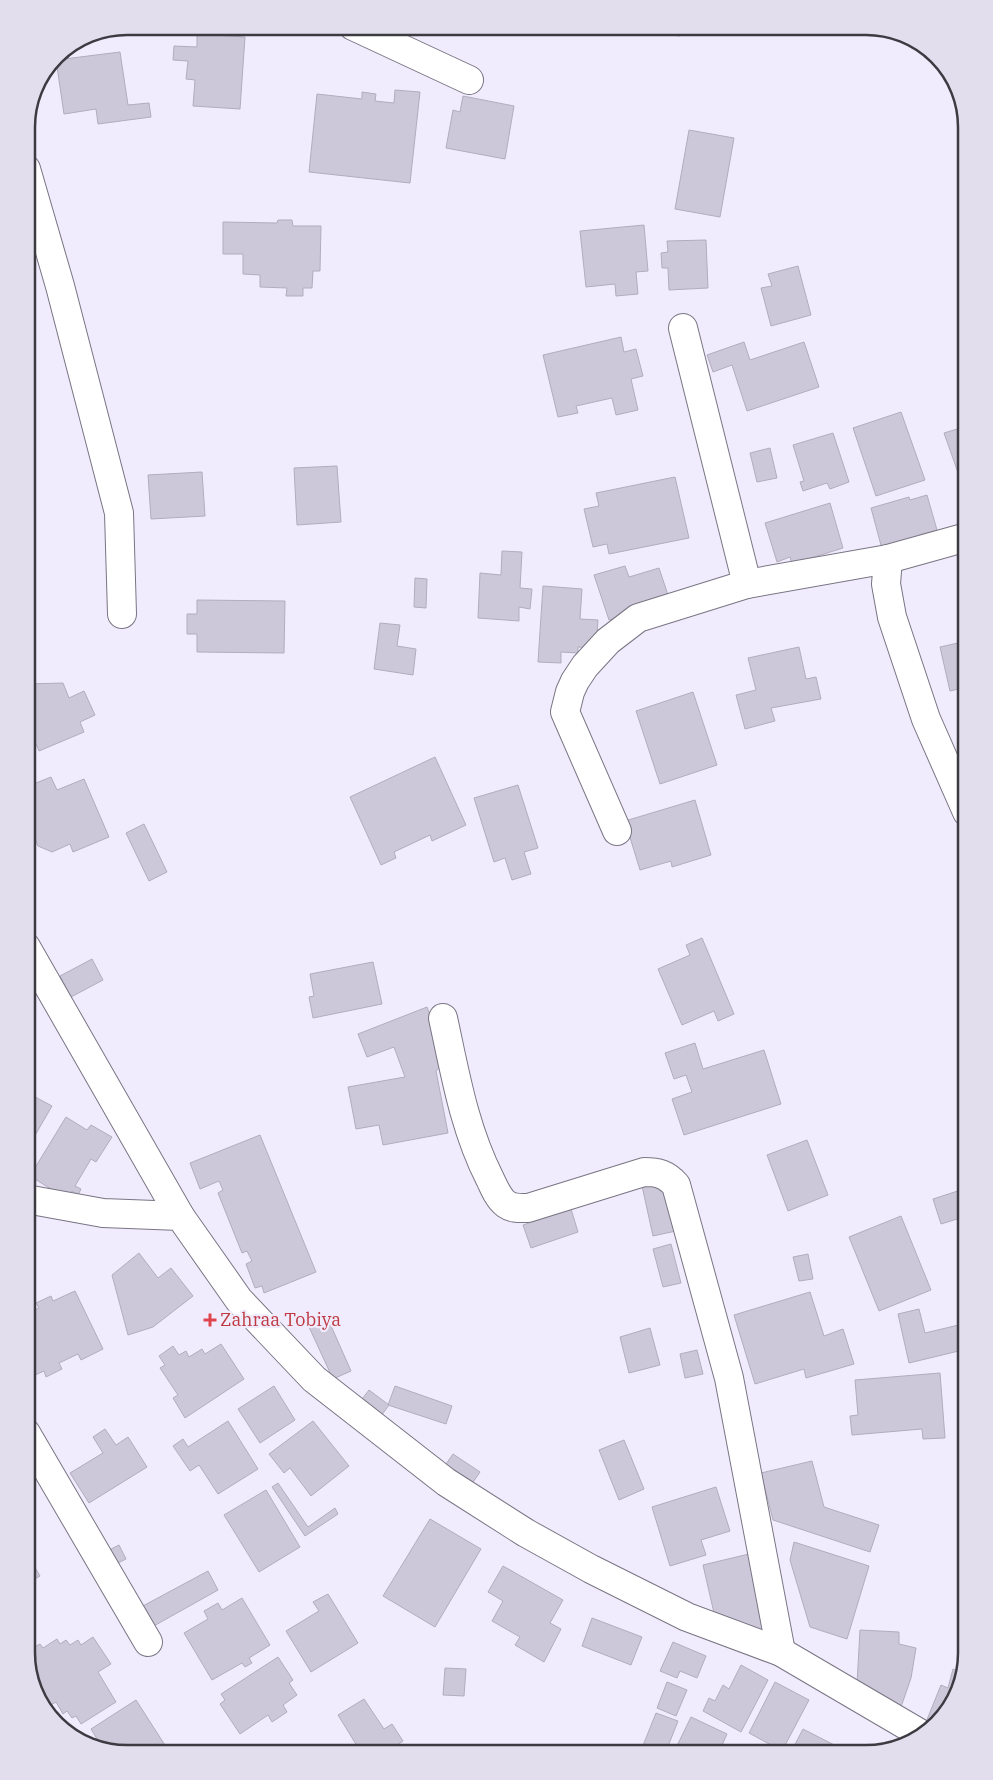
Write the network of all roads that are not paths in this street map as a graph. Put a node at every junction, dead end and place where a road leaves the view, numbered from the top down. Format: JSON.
{"nodes":[{"id":1,"x":372,"y":35,"type":"edge"},
{"id":2,"x":469,"y":80,"type":"dead end"},
{"id":3,"x":35,"y":200,"type":"edge"},
{"id":4,"x":684,"y":328,"type":"dead end"},
{"id":5,"x":958,"y":540,"type":"edge"},
{"id":6,"x":888,"y":559,"type":"junction"},
{"id":7,"x":747,"y":584,"type":"junction"},
{"id":8,"x":122,"y":614,"type":"dead end"},
{"id":9,"x":958,"y":791,"type":"edge"},
{"id":10,"x":617,"y":831,"type":"dead end"},
{"id":11,"x":35,"y":963,"type":"edge"},
{"id":12,"x":443,"y":1018,"type":"dead end"},
{"id":13,"x":35,"y":1201,"type":"edge"},
{"id":14,"x":180,"y":1216,"type":"junction"},
{"id":15,"x":35,"y":1448,"type":"edge"},
{"id":16,"x":148,"y":1642,"type":"dead end"},
{"id":17,"x":781,"y":1652,"type":"junction"},
{"id":18,"x":915,"y":1730,"type":"edge"}],
"edges":[{"from":1,"to":2,"type":"street"},
{"from":3,"to":8,"type":"street"},
{"from":4,"to":7,"type":"street"},
{"from":5,"to":6,"type":"street"},
{"from":6,"to":7,"type":"street"},
{"from":6,"to":9,"type":"street"},
{"from":7,"to":10,"type":"street"},
{"from":11,"to":14,"type":"street"},
{"from":12,"to":17,"type":"street"},
{"from":13,"to":14,"type":"street"},
{"from":14,"to":17,"type":"street"},
{"from":15,"to":16,"type":"street"},
{"from":17,"to":18,"type":"street"}]}
